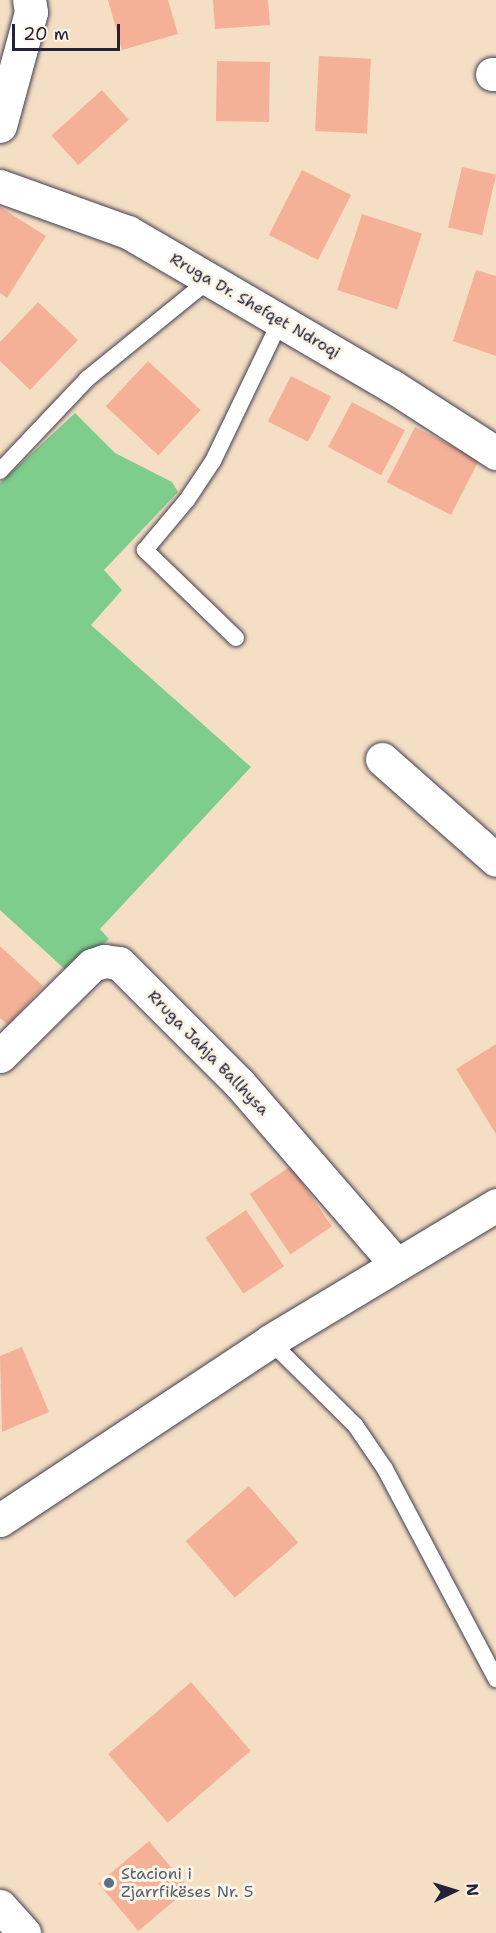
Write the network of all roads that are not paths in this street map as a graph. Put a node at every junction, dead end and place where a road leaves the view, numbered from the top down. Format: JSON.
{"nodes":[{"id":1,"x":29,"y":0,"type":"edge"},
{"id":2,"x":0,"y":126,"type":"edge"},
{"id":3,"x":0,"y":186,"type":"edge"},
{"id":4,"x":209,"y":280,"type":"junction"},
{"id":5,"x":280,"y":322,"type":"junction"},
{"id":6,"x":496,"y":453,"type":"edge"},
{"id":7,"x":0,"y":471,"type":"edge"},
{"id":8,"x":236,"y":638,"type":"dead end"},
{"id":9,"x":382,"y":759,"type":"dead end"},
{"id":10,"x":496,"y":860,"type":"edge"},
{"id":11,"x":1,"y":1052,"type":"edge"},
{"id":12,"x":496,"y":1206,"type":"edge"},
{"id":13,"x":396,"y":1264,"type":"junction"},
{"id":14,"x":270,"y":1341,"type":"junction"},
{"id":15,"x":2,"y":1515,"type":"edge"},
{"id":16,"x":496,"y":1679,"type":"edge"},
{"id":17,"x":0,"y":1906,"type":"edge"},
{"id":18,"x":24,"y":1933,"type":"edge"}],
"edges":[{"from":1,"to":2,"type":"street"},
{"from":3,"to":4,"type":"street","name":"Rruga Dr. Shefqet Ndroqi"},
{"from":4,"to":5,"type":"street","name":"Rruga Dr. Shefqet Ndroqi"},
{"from":4,"to":7,"type":"lane"},
{"from":5,"to":6,"type":"street","name":"Rruga Dr. Shefqet Ndroqi"},
{"from":5,"to":8,"type":"lane"},
{"from":9,"to":10,"type":"street"},
{"from":11,"to":13,"type":"street","name":"Rruga Jahja Ballhysa"},
{"from":12,"to":13,"type":"street"},
{"from":13,"to":14,"type":"street"},
{"from":14,"to":15,"type":"street"},
{"from":14,"to":16,"type":"lane"},
{"from":17,"to":18,"type":"street"}]}
